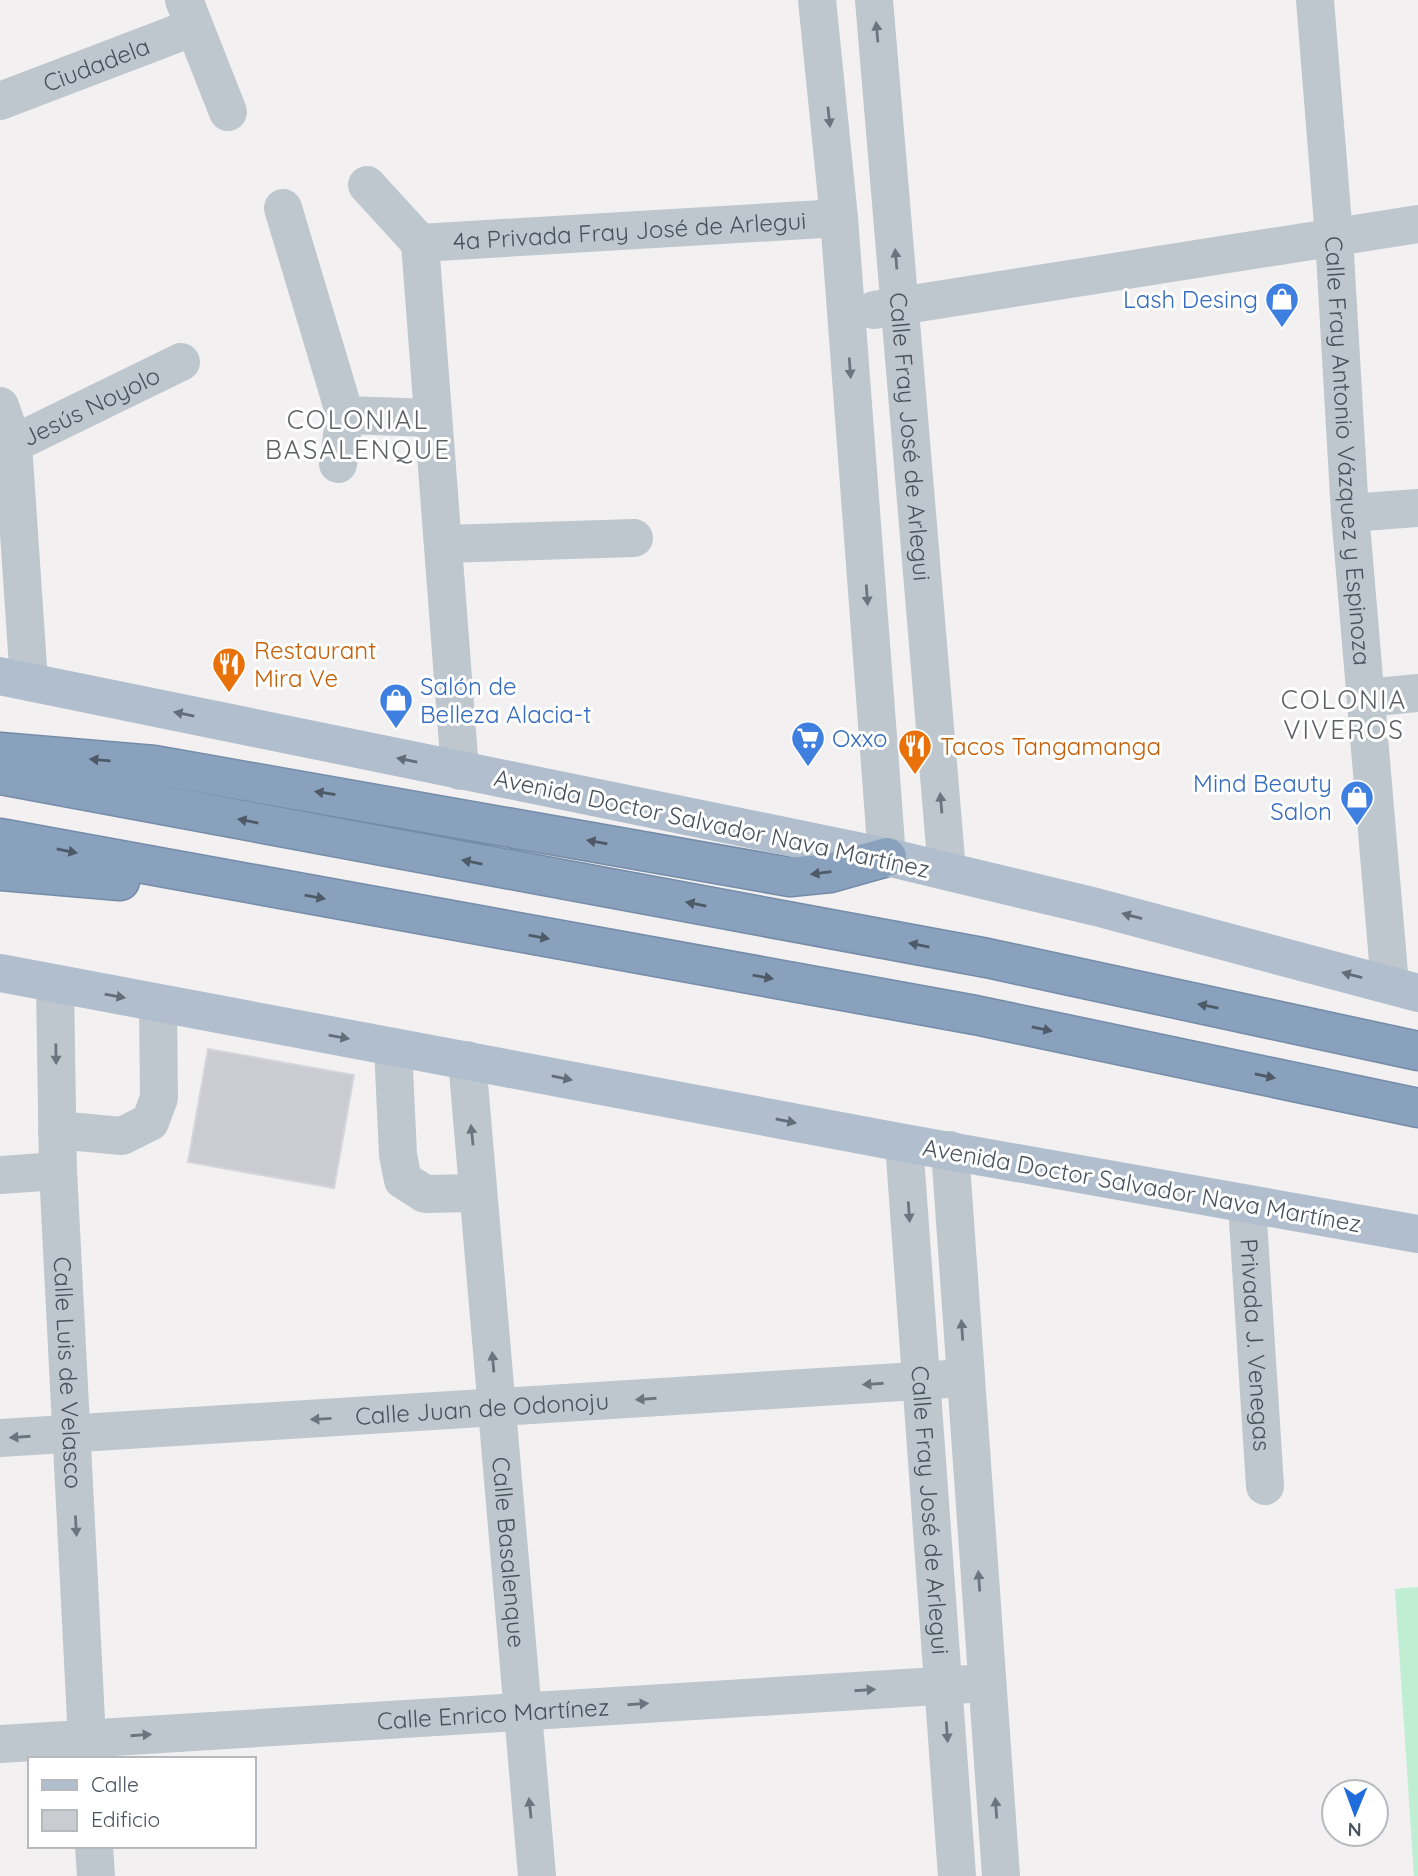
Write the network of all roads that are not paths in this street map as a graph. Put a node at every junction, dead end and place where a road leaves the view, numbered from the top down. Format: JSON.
{"nodes":[{"id":1,"x":817,"y":0,"type":"edge"},
{"id":2,"x":874,"y":0,"type":"edge"},
{"id":3,"x":1315,"y":0,"type":"edge"},
{"id":4,"x":189,"y":13,"type":"edge"},
{"id":5,"x":0,"y":102,"type":"edge"},
{"id":6,"x":229,"y":112,"type":"dead end"},
{"id":7,"x":367,"y":185,"type":"dead end"},
{"id":8,"x":283,"y":208,"type":"dead end"},
{"id":9,"x":839,"y":218,"type":"junction"},
{"id":10,"x":1418,"y":224,"type":"edge"},
{"id":11,"x":1334,"y":237,"type":"junction"},
{"id":12,"x":420,"y":243,"type":"junction"},
{"id":13,"x":900,"y":306,"type":"junction"},
{"id":14,"x":846,"y":314,"type":"junction"},
{"id":15,"x":181,"y":362,"type":"dead end"},
{"id":16,"x":0,"y":406,"type":"edge"},
{"id":17,"x":345,"y":415,"type":"junction"},
{"id":18,"x":433,"y":418,"type":"junction"},
{"id":19,"x":6,"y":442,"type":"edge"},
{"id":20,"x":338,"y":464,"type":"dead end"},
{"id":21,"x":1418,"y":508,"type":"edge"},
{"id":22,"x":1350,"y":513,"type":"junction"},
{"id":23,"x":634,"y":538,"type":"dead end"},
{"id":24,"x":443,"y":544,"type":"junction"},
{"id":25,"x":15,"y":679,"type":"edge"},
{"id":26,"x":1418,"y":693,"type":"edge"},
{"id":27,"x":1366,"y":698,"type":"junction"},
{"id":28,"x":0,"y":752,"type":"edge"},
{"id":29,"x":460,"y":771,"type":"junction"},
{"id":30,"x":0,"y":775,"type":"edge"},
{"id":31,"x":0,"y":838,"type":"edge"},
{"id":32,"x":887,"y":857,"type":"junction"},
{"id":33,"x":0,"y":871,"type":"edge"},
{"id":34,"x":947,"y":871,"type":"junction"},
{"id":35,"x":267,"y":888,"type":"junction"},
{"id":36,"x":0,"y":973,"type":"edge"},
{"id":37,"x":55,"y":986,"type":"junction"},
{"id":38,"x":1404,"y":989,"type":"edge"},
{"id":39,"x":158,"y":1004,"type":"junction"},
{"id":40,"x":393,"y":1047,"type":"junction"},
{"id":41,"x":1418,"y":1051,"type":"edge"},
{"id":42,"x":467,"y":1060,"type":"junction"},
{"id":43,"x":1418,"y":1108,"type":"edge"},
{"id":44,"x":57,"y":1130,"type":"junction"},
{"id":45,"x":904,"y":1143,"type":"junction"},
{"id":46,"x":950,"y":1150,"type":"junction"},
{"id":47,"x":58,"y":1171,"type":"junction"},
{"id":48,"x":0,"y":1175,"type":"edge"},
{"id":49,"x":478,"y":1193,"type":"junction"},
{"id":50,"x":1247,"y":1205,"type":"junction"},
{"id":51,"x":1418,"y":1234,"type":"edge"},
{"id":52,"x":965,"y":1378,"type":"junction"},
{"id":53,"x":919,"y":1380,"type":"junction"},
{"id":54,"x":498,"y":1410,"type":"junction"},
{"id":55,"x":72,"y":1433,"type":"junction"},
{"id":56,"x":0,"y":1438,"type":"edge"},
{"id":57,"x":1265,"y":1486,"type":"dead end"},
{"id":58,"x":986,"y":1682,"type":"junction"},
{"id":59,"x":943,"y":1685,"type":"junction"},
{"id":60,"x":523,"y":1711,"type":"junction"},
{"id":61,"x":0,"y":1744,"type":"edge"},
{"id":62,"x":87,"y":1749,"type":"edge"},
{"id":63,"x":93,"y":1848,"type":"edge"},
{"id":64,"x":96,"y":1876,"type":"edge"},
{"id":65,"x":537,"y":1876,"type":"edge"},
{"id":66,"x":957,"y":1876,"type":"edge"},
{"id":67,"x":1001,"y":1876,"type":"edge"}],
"edges":[{"from":1,"to":9,"type":"street","one_way":true},
{"from":13,"to":2,"type":"street","name":"Calle Fray José de Arlegui","one_way":true},
{"from":3,"to":11,"type":"street","name":"Calle Fray Antonio Vázquez y Espinoza"},
{"from":4,"to":5,"type":"street","name":"Ciudadela"},
{"from":4,"to":6,"type":"street"},
{"from":7,"to":12,"type":"street"},
{"from":8,"to":17,"type":"street"},
{"from":9,"to":12,"type":"street","name":"4a Privada Fray José de Arlegui"},
{"from":9,"to":14,"type":"street"},
{"from":10,"to":11,"type":"street"},
{"from":11,"to":13,"type":"street"},
{"from":11,"to":22,"type":"street","name":"Calle Fray Antonio Vázquez y Espinoza"},
{"from":12,"to":18,"type":"street"},
{"from":13,"to":14,"type":"street"},
{"from":34,"to":13,"type":"street","name":"Calle Fray José de Arlegui","one_way":true},
{"from":14,"to":32,"type":"street","one_way":true},
{"from":15,"to":19,"type":"street","name":"Jesús Noyolo"},
{"from":16,"to":19,"type":"street"},
{"from":17,"to":18,"type":"street"},
{"from":17,"to":20,"type":"street"},
{"from":18,"to":24,"type":"street"},
{"from":19,"to":25,"type":"street"},
{"from":21,"to":22,"type":"street"},
{"from":22,"to":27,"type":"street","name":"Calle Fray Antonio Vázquez y Espinoza"},
{"from":23,"to":24,"type":"street"},
{"from":24,"to":29,"type":"street"},
{"from":29,"to":25,"type":"main road","name":"Avenida Doctor Salvador Nava Martínez","one_way":true},
{"from":26,"to":27,"type":"street"},
{"from":27,"to":38,"type":"street","name":"Calle Fray Antonio Vázquez y Espinoza"},
{"from":32,"to":28,"type":"highway","one_way":true},
{"from":29,"to":32,"type":"main road","name":"Avenida Doctor Salvador Nava Martínez"},
{"from":41,"to":30,"type":"highway","one_way":true},
{"from":31,"to":35,"type":"highway","one_way":true},
{"from":32,"to":34,"type":"main road","name":"Avenida Doctor Salvador Nava Martínez"},
{"from":33,"to":35,"type":"highway"},
{"from":38,"to":34,"type":"main road","name":"Avenida Doctor Salvador Nava Martínez","one_way":true},
{"from":35,"to":43,"type":"highway","one_way":true},
{"from":36,"to":37,"type":"main road","name":"Avenida Doctor Salvador Nava Martínez"},
{"from":37,"to":39,"type":"main road","name":"Avenida Doctor Salvador Nava Martínez","one_way":true},
{"from":37,"to":44,"type":"street","name":"Calle Luis de Velasco","one_way":true},
{"from":39,"to":40,"type":"main road","name":"Avenida Doctor Salvador Nava Martínez","one_way":true},
{"from":39,"to":44,"type":"street"},
{"from":40,"to":42,"type":"main road","name":"Avenida Doctor Salvador Nava Martínez"},
{"from":40,"to":49,"type":"street"},
{"from":42,"to":45,"type":"main road","name":"Avenida Doctor Salvador Nava Martínez","one_way":true},
{"from":49,"to":42,"type":"street","name":"Calle Basalenque","one_way":true},
{"from":44,"to":47,"type":"street","name":"Calle Luis de Velasco"},
{"from":45,"to":46,"type":"main road","name":"Avenida Doctor Salvador Nava Martínez"},
{"from":45,"to":53,"type":"street","name":"Calle Fray José de Arlegui","one_way":true},
{"from":46,"to":50,"type":"main road","name":"Avenida Doctor Salvador Nava Martínez"},
{"from":52,"to":46,"type":"street","name":"Calle Fray José de Arlegui","one_way":true},
{"from":47,"to":48,"type":"street"},
{"from":47,"to":55,"type":"street","name":"Calle Luis de Velasco"},
{"from":54,"to":49,"type":"street","name":"Calle Basalenque","one_way":true},
{"from":50,"to":51,"type":"main road","name":"Avenida Doctor Salvador Nava Martínez"},
{"from":50,"to":57,"type":"street","name":"Privada J. Venegas"},
{"from":52,"to":53,"type":"street","name":"Calle Juan de Odonoju"},
{"from":58,"to":52,"type":"street","name":"Calle Fray José de Arlegui","one_way":true},
{"from":53,"to":54,"type":"street","name":"Calle Juan de Odonoju","one_way":true},
{"from":53,"to":59,"type":"street","name":"Calle Fray José de Arlegui"},
{"from":54,"to":55,"type":"street","name":"Calle Juan de Odonoju","one_way":true},
{"from":54,"to":60,"type":"street","name":"Calle Basalenque"},
{"from":55,"to":56,"type":"street","name":"Calle Juan de Odonoju","one_way":true},
{"from":55,"to":62,"type":"street","name":"Calle Luis de Velasco","one_way":true},
{"from":58,"to":59,"type":"street","name":"Calle Enrico Martínez"},
{"from":67,"to":58,"type":"street","name":"Calle Fray José de Arlegui","one_way":true},
{"from":60,"to":59,"type":"street","name":"Calle Enrico Martínez","one_way":true},
{"from":59,"to":66,"type":"street","name":"Calle Fray José de Arlegui","one_way":true},
{"from":62,"to":60,"type":"street","name":"Calle Enrico Martínez","one_way":true},
{"from":65,"to":60,"type":"street","name":"Calle Basalenque","one_way":true},
{"from":61,"to":62,"type":"street","name":"Calle Enrico Martínez"},
{"from":63,"to":64,"type":"street"}]}
